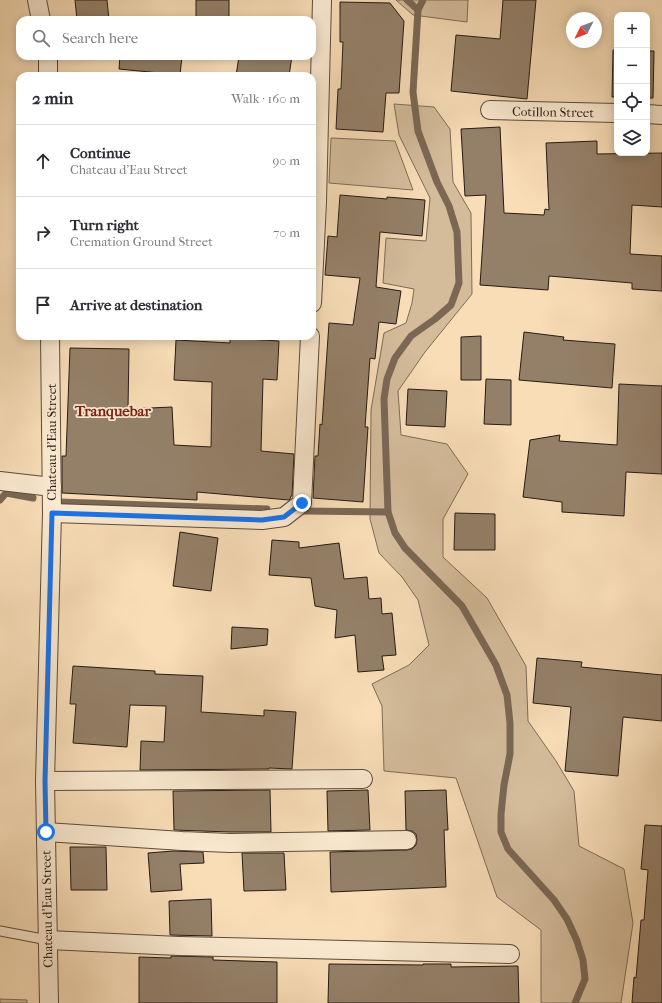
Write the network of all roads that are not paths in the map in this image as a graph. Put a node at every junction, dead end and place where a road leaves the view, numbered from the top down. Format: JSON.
{"nodes":[{"id":1,"x":37,"y":0,"type":"edge"},
{"id":2,"x":322,"y":0,"type":"edge"},
{"id":3,"x":40,"y":16,"type":"edge"},
{"id":4,"x":48,"y":60,"type":"edge"},
{"id":5,"x":48,"y":72,"type":"edge"},
{"id":6,"x":490,"y":110,"type":"dead end"},
{"id":7,"x":614,"y":113,"type":"edge"},
{"id":8,"x":650,"y":114,"type":"edge"},
{"id":9,"x":662,"y":114,"type":"edge"},
{"id":10,"x":316,"y":222,"type":"edge"},
{"id":11,"x":50,"y":340,"type":"edge"},
{"id":12,"x":310,"y":340,"type":"edge"},
{"id":13,"x":0,"y":481,"type":"edge"},
{"id":14,"x":52,"y":487,"type":"junction"},
{"id":15,"x":52,"y":513,"type":"junction"},
{"id":16,"x":363,"y":779,"type":"dead end"},
{"id":17,"x":45,"y":781,"type":"junction"},
{"id":18,"x":46,"y":832,"type":"junction"},
{"id":19,"x":407,"y":840,"type":"dead end"},
{"id":20,"x":0,"y":931,"type":"edge"},
{"id":21,"x":48,"y":940,"type":"junction"},
{"id":22,"x":510,"y":954,"type":"dead end"},
{"id":23,"x":49,"y":1003,"type":"edge"}],
"edges":[{"from":1,"to":3,"type":"street"},
{"from":2,"to":10,"type":"street"},
{"from":4,"to":5,"type":"street"},
{"from":6,"to":7,"type":"street","name":"Cotillon Street"},
{"from":8,"to":9,"type":"street"},
{"from":11,"to":14,"type":"street","name":"Chateau d'Eau Street"},
{"from":12,"to":15,"type":"street"},
{"from":13,"to":14,"type":"street"},
{"from":14,"to":15,"type":"street","name":"Chateau d'Eau Street"},
{"from":15,"to":17,"type":"street","name":"Chateau d'Eau Street"},
{"from":16,"to":17,"type":"street"},
{"from":17,"to":18,"type":"street","name":"Chateau d'Eau Street"},
{"from":18,"to":19,"type":"street"},
{"from":18,"to":21,"type":"street","name":"Chateau d'Eau Street"},
{"from":20,"to":21,"type":"lane"},
{"from":21,"to":22,"type":"street"},
{"from":21,"to":23,"type":"street","name":"Chateau d'Eau Street"}]}
